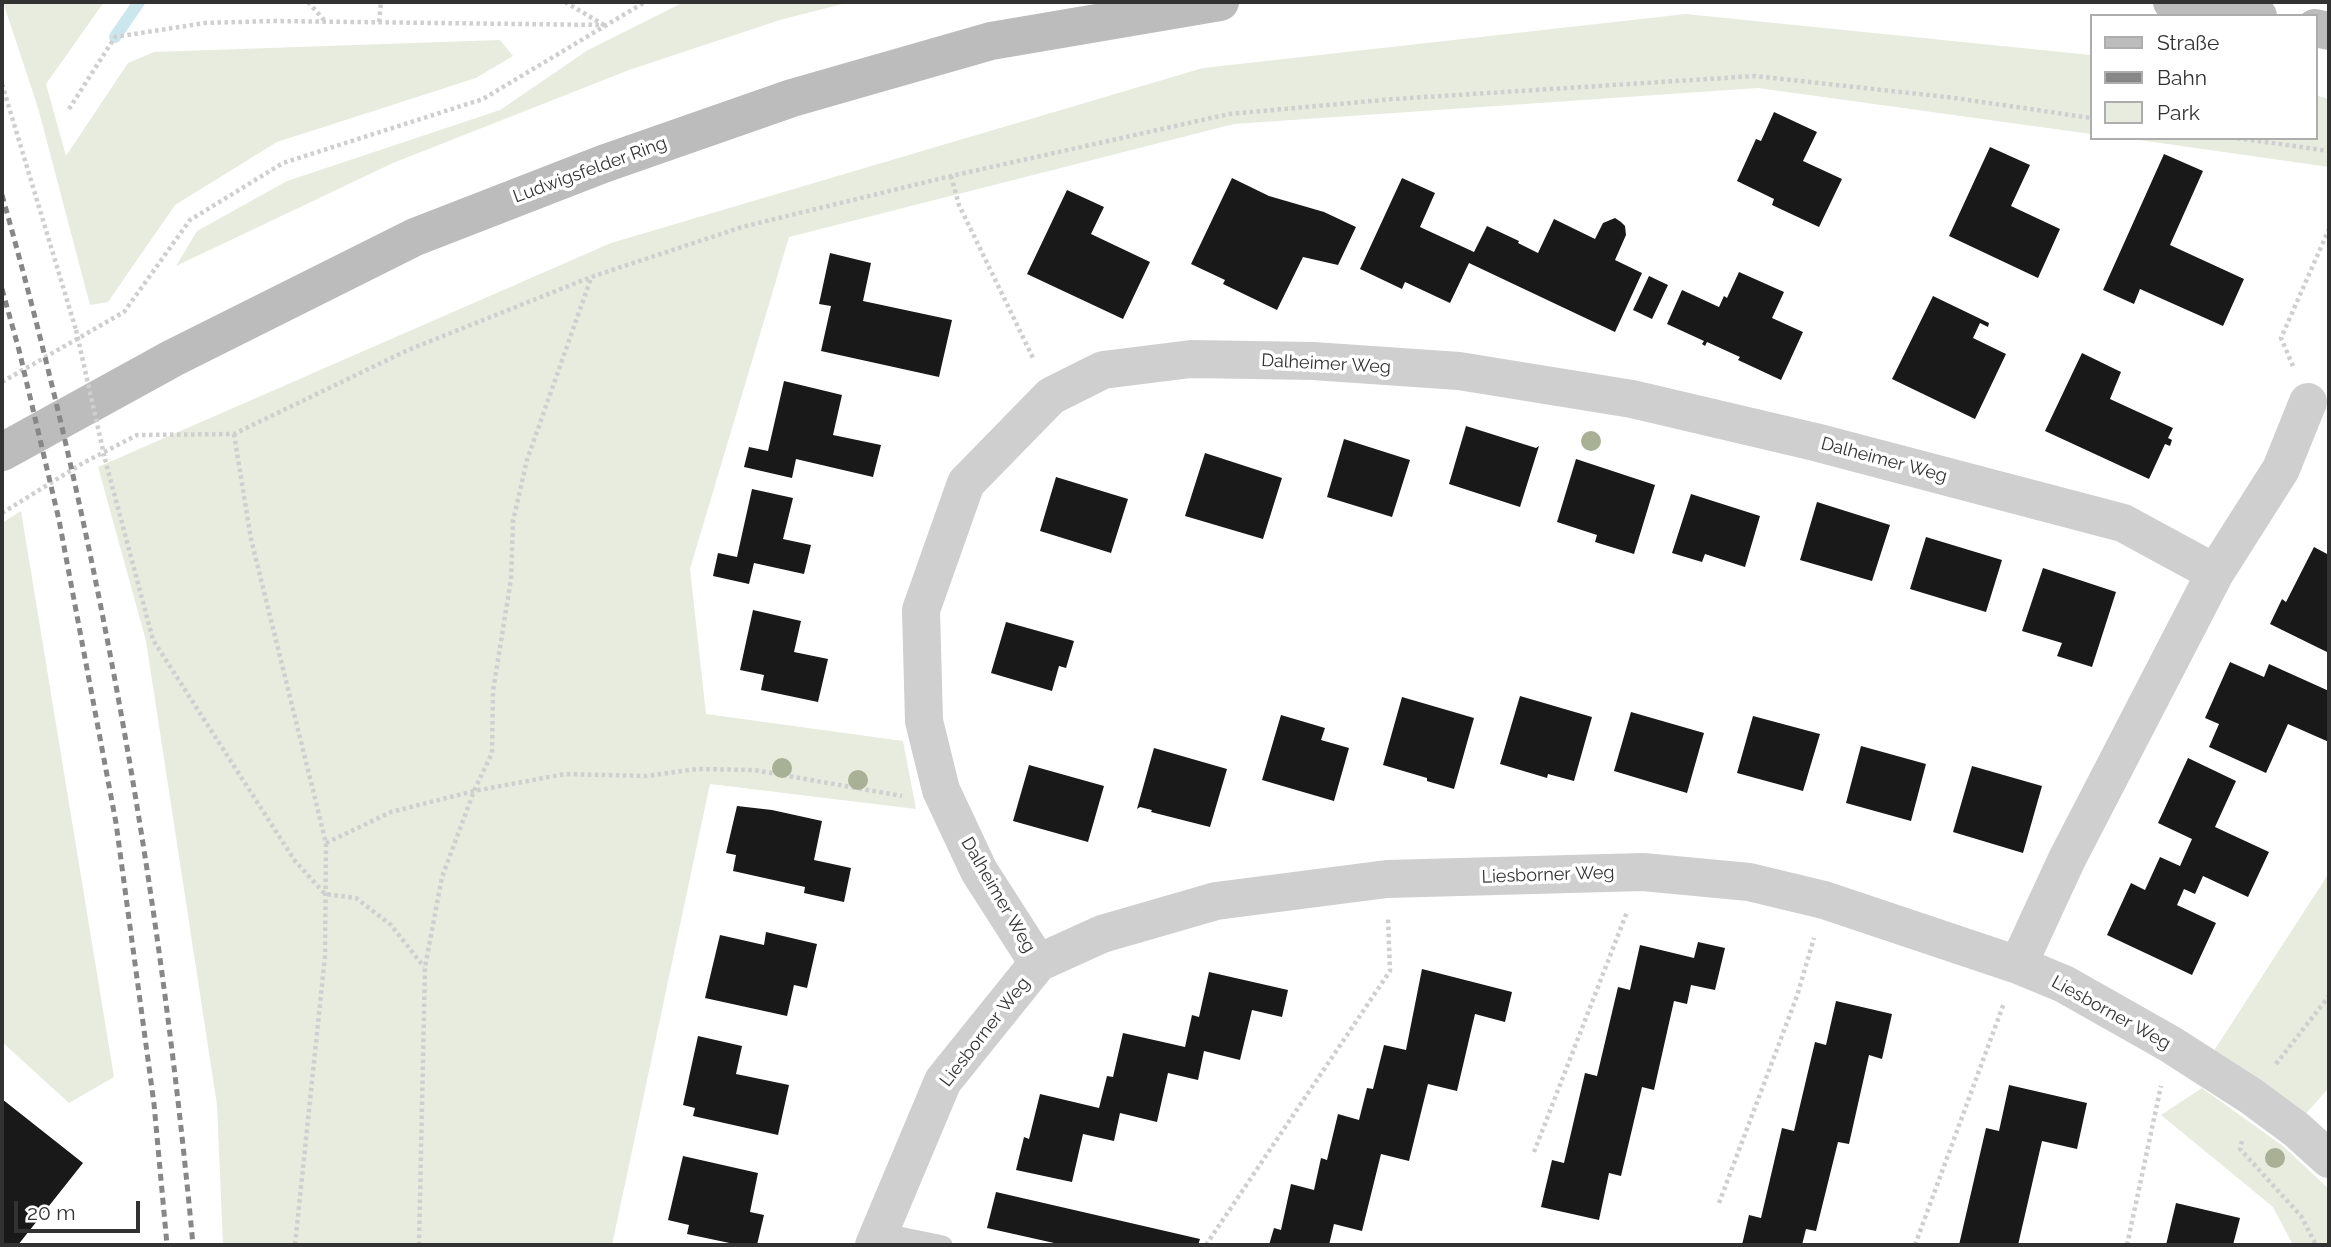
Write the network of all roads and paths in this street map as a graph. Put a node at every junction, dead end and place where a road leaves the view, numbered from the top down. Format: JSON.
{"nodes":[{"id":1,"x":308,"y":2,"type":"edge"},
{"id":2,"x":381,"y":2,"type":"edge"},
{"id":3,"x":565,"y":2,"type":"edge"},
{"id":4,"x":645,"y":2,"type":"edge"},
{"id":5,"x":1220,"y":2,"type":"edge"},
{"id":6,"x":2172,"y":2,"type":"edge"},
{"id":7,"x":2246,"y":14,"type":"edge"},
{"id":8,"x":324,"y":21,"type":"junction"},
{"id":9,"x":379,"y":22,"type":"junction"},
{"id":10,"x":604,"y":25,"type":"junction"},
{"id":11,"x":2,"y":84,"type":"edge"},
{"id":12,"x":69,"y":109,"type":"dead end"},
{"id":13,"x":2090,"y":118,"type":"edge"},
{"id":14,"x":2251,"y":140,"type":"edge"},
{"id":15,"x":2329,"y":151,"type":"edge"},
{"id":16,"x":951,"y":176,"type":"junction"},
{"id":17,"x":2329,"y":229,"type":"edge"},
{"id":18,"x":591,"y":277,"type":"junction"},
{"id":19,"x":2,"y":382,"type":"edge"},
{"id":20,"x":1052,"y":396,"type":"junction"},
{"id":21,"x":2308,"y":402,"type":"joint"},
{"id":22,"x":234,"y":434,"type":"junction"},
{"id":23,"x":2,"y":452,"type":"edge"},
{"id":24,"x":2,"y":513,"type":"edge"},
{"id":25,"x":2215,"y":573,"type":"junction"},
{"id":26,"x":941,"y":790,"type":"junction"},
{"id":27,"x":474,"y":791,"type":"junction"},
{"id":28,"x":326,"y":843,"type":"junction"},
{"id":29,"x":1643,"y":872,"type":"junction"},
{"id":30,"x":1387,"y":879,"type":"junction"},
{"id":31,"x":325,"y":894,"type":"junction"},
{"id":32,"x":1824,"y":900,"type":"junction"},
{"id":33,"x":1038,"y":963,"type":"junction"},
{"id":34,"x":2018,"y":965,"type":"junction"},
{"id":35,"x":425,"y":967,"type":"junction"},
{"id":36,"x":2329,"y":996,"type":"edge"},
{"id":37,"x":2170,"y":1044,"type":"junction"},
{"id":38,"x":2251,"y":1096,"type":"junction"},
{"id":39,"x":1534,"y":1152,"type":"dead end"},
{"id":40,"x":2329,"y":1158,"type":"edge"},
{"id":41,"x":1719,"y":1203,"type":"dead end"},
{"id":42,"x":876,"y":1238,"type":"edge"},
{"id":43,"x":295,"y":1245,"type":"edge"},
{"id":44,"x":419,"y":1245,"type":"edge"},
{"id":45,"x":943,"y":1245,"type":"edge"},
{"id":46,"x":1206,"y":1245,"type":"edge"},
{"id":47,"x":1915,"y":1245,"type":"edge"},
{"id":48,"x":2127,"y":1245,"type":"edge"},
{"id":49,"x":2316,"y":1245,"type":"edge"}],
"edges":[{"from":1,"to":8,"type":"path"},
{"from":2,"to":9,"type":"path"},
{"from":3,"to":10,"type":"path"},
{"from":4,"to":10,"type":"path"},
{"from":5,"to":23,"type":"main road","name":"Ludwigsfelder Ring"},
{"from":6,"to":7,"type":"main road"},
{"from":8,"to":9,"type":"path"},
{"from":8,"to":12,"type":"path"},
{"from":9,"to":10,"type":"path"},
{"from":10,"to":19,"type":"path"},
{"from":11,"to":31,"type":"path","bridge":true},
{"from":13,"to":16,"type":"path"},
{"from":14,"to":15,"type":"path"},
{"from":16,"to":18,"type":"path"},
{"from":16,"to":20,"type":"path"},
{"from":17,"to":21,"type":"path"},
{"from":18,"to":22,"type":"path"},
{"from":18,"to":27,"type":"path"},
{"from":20,"to":25,"type":"street","name":"Dalheimer Weg"},
{"from":20,"to":26,"type":"street","name":"Dalheimer Weg"},
{"from":21,"to":25,"type":"street"},
{"from":22,"to":24,"type":"path"},
{"from":22,"to":28,"type":"path"},
{"from":25,"to":34,"type":"street"},
{"from":26,"to":27,"type":"path"},
{"from":26,"to":33,"type":"street","name":"Dalheimer Weg"},
{"from":27,"to":28,"type":"path"},
{"from":27,"to":35,"type":"path"},
{"from":28,"to":31,"type":"path"},
{"from":29,"to":30,"type":"street","name":"Liesborner Weg"},
{"from":29,"to":32,"type":"street","name":"Liesborner Weg"},
{"from":29,"to":39,"type":"path"},
{"from":30,"to":33,"type":"street","name":"Liesborner Weg"},
{"from":30,"to":46,"type":"path"},
{"from":31,"to":35,"type":"path"},
{"from":31,"to":43,"type":"path"},
{"from":32,"to":34,"type":"street","name":"Liesborner Weg"},
{"from":32,"to":41,"type":"path"},
{"from":33,"to":42,"type":"street","name":"Liesborner Weg"},
{"from":34,"to":37,"type":"street","name":"Liesborner Weg"},
{"from":34,"to":47,"type":"path"},
{"from":35,"to":44,"type":"path"},
{"from":36,"to":38,"type":"path"},
{"from":37,"to":38,"type":"street","name":"Liesborner Weg"},
{"from":37,"to":48,"type":"path"},
{"from":38,"to":40,"type":"street","name":"Liesborner Weg"},
{"from":38,"to":49,"type":"path"},
{"from":42,"to":45,"type":"lane"}]}
